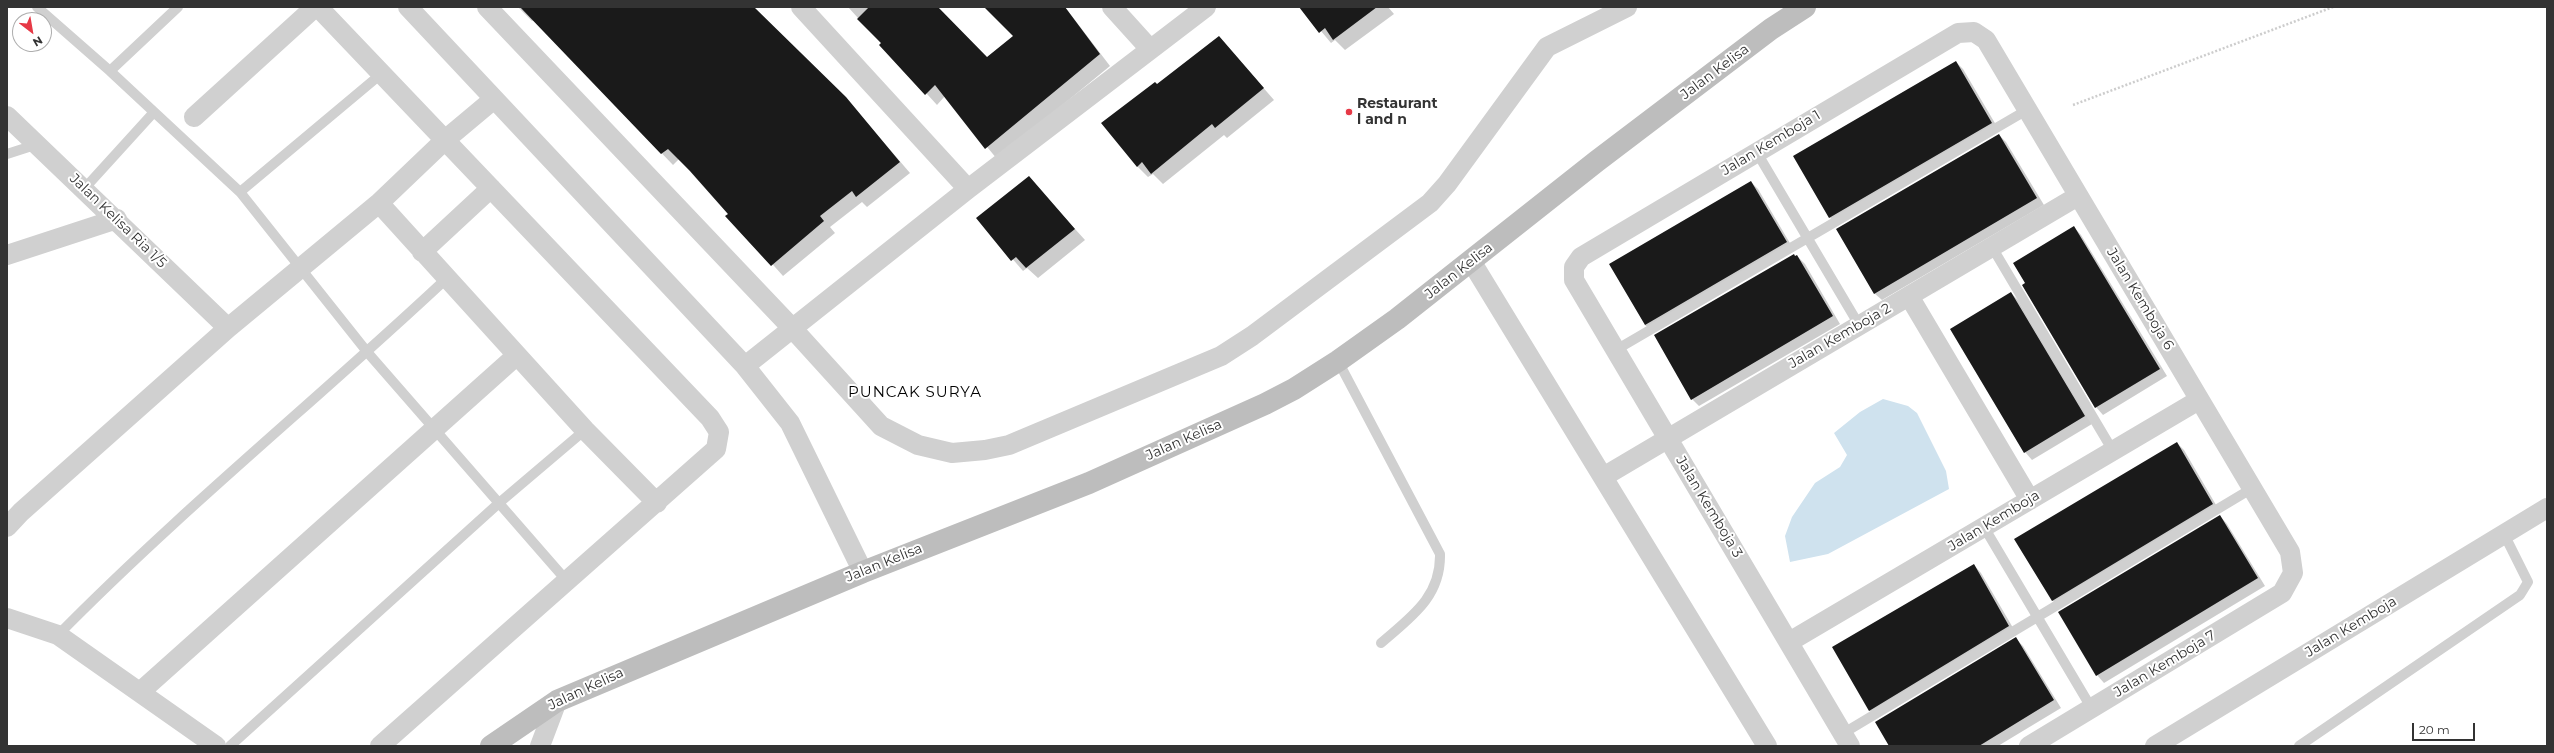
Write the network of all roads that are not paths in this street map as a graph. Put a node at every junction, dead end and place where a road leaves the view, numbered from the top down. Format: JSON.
{"nodes":[{"id":1,"x":36,"y":7,"type":"edge"},
{"id":2,"x":178,"y":7,"type":"edge"},
{"id":3,"x":317,"y":7,"type":"edge"},
{"id":4,"x":408,"y":7,"type":"edge"},
{"id":5,"x":487,"y":7,"type":"edge"},
{"id":6,"x":801,"y":7,"type":"edge"},
{"id":7,"x":1112,"y":7,"type":"edge"},
{"id":8,"x":1206,"y":7,"type":"edge"},
{"id":9,"x":1628,"y":7,"type":"edge"},
{"id":10,"x":1805,"y":7,"type":"edge"},
{"id":11,"x":1974,"y":32,"type":"joint"},
{"id":12,"x":1150,"y":49,"type":"junction"},
{"id":13,"x":110,"y":71,"type":"junction"},
{"id":14,"x":381,"y":74,"type":"junction"},
{"id":15,"x":494,"y":99,"type":"junction"},
{"id":16,"x":2027,"y":110,"type":"junction"},
{"id":17,"x":154,"y":112,"type":"junction"},
{"id":18,"x":7,"y":116,"type":"edge"},
{"id":19,"x":194,"y":117,"type":"dead end"},
{"id":20,"x":444,"y":140,"type":"junction"},
{"id":21,"x":38,"y":144,"type":"junction"},
{"id":22,"x":1756,"y":151,"type":"junction"},
{"id":23,"x":7,"y":154,"type":"edge"},
{"id":24,"x":491,"y":188,"type":"junction"},
{"id":25,"x":84,"y":189,"type":"junction"},
{"id":26,"x":968,"y":189,"type":"junction"},
{"id":27,"x":240,"y":192,"type":"junction"},
{"id":28,"x":2078,"y":196,"type":"junction"},
{"id":29,"x":379,"y":204,"type":"junction"},
{"id":30,"x":117,"y":219,"type":"junction"},
{"id":31,"x":1808,"y":237,"type":"junction"},
{"id":32,"x":1992,"y":247,"type":"junction"},
{"id":33,"x":422,"y":252,"type":"junction"},
{"id":34,"x":7,"y":255,"type":"edge"},
{"id":35,"x":1471,"y":261,"type":"junction"},
{"id":36,"x":1574,"y":267,"type":"joint"},
{"id":37,"x":301,"y":268,"type":"junction"},
{"id":38,"x":446,"y":279,"type":"junction"},
{"id":39,"x":1909,"y":296,"type":"junction"},
{"id":40,"x":1859,"y":325,"type":"junction"},
{"id":41,"x":228,"y":328,"type":"junction"},
{"id":42,"x":792,"y":328,"type":"junction"},
{"id":43,"x":1614,"y":351,"type":"junction"},
{"id":44,"x":368,"y":353,"type":"junction"},
{"id":45,"x":516,"y":356,"type":"junction"},
{"id":46,"x":1338,"y":361,"type":"junction"},
{"id":47,"x":745,"y":366,"type":"junction"},
{"id":48,"x":2199,"y":400,"type":"junction"},
{"id":49,"x":433,"y":429,"type":"junction"},
{"id":50,"x":585,"y":430,"type":"junction"},
{"id":51,"x":1668,"y":438,"type":"junction"},
{"id":52,"x":2113,"y":451,"type":"junction"},
{"id":53,"x":1603,"y":477,"type":"junction"},
{"id":54,"x":2251,"y":489,"type":"junction"},
{"id":55,"x":2030,"y":500,"type":"junction"},
{"id":56,"x":499,"y":503,"type":"junction"},
{"id":57,"x":657,"y":503,"type":"junction"},
{"id":58,"x":2547,"y":508,"type":"edge"},
{"id":59,"x":1984,"y":527,"type":"junction"},
{"id":60,"x":7,"y":528,"type":"edge"},
{"id":61,"x":2504,"y":534,"type":"junction"},
{"id":62,"x":863,"y":572,"type":"junction"},
{"id":63,"x":2293,"y":574,"type":"joint"},
{"id":64,"x":566,"y":580,"type":"junction"},
{"id":65,"x":2036,"y":617,"type":"junction"},
{"id":66,"x":7,"y":618,"type":"edge"},
{"id":67,"x":58,"y":634,"type":"junction"},
{"id":68,"x":1789,"y":642,"type":"junction"},
{"id":69,"x":1381,"y":643,"type":"dead end"},
{"id":70,"x":140,"y":692,"type":"junction"},
{"id":71,"x":556,"y":701,"type":"junction"},
{"id":72,"x":2092,"y":709,"type":"junction"},
{"id":73,"x":1846,"y":740,"type":"edge"},
{"id":74,"x":216,"y":746,"type":"edge"},
{"id":75,"x":230,"y":746,"type":"edge"},
{"id":76,"x":380,"y":746,"type":"edge"},
{"id":77,"x":490,"y":746,"type":"edge"},
{"id":78,"x":540,"y":746,"type":"edge"},
{"id":79,"x":1767,"y":746,"type":"edge"},
{"id":80,"x":2029,"y":746,"type":"edge"},
{"id":81,"x":2155,"y":746,"type":"edge"},
{"id":82,"x":2299,"y":746,"type":"edge"}],
"edges":[{"from":1,"to":13,"type":"lane"},
{"from":2,"to":13,"type":"lane"},
{"from":3,"to":14,"type":"street"},
{"from":3,"to":19,"type":"street"},
{"from":4,"to":15,"type":"street"},
{"from":5,"to":42,"type":"street"},
{"from":6,"to":26,"type":"street"},
{"from":7,"to":12,"type":"street"},
{"from":8,"to":12,"type":"street"},
{"from":9,"to":42,"type":"street"},
{"from":10,"to":35,"type":"main road","name":"Jalan Kelisa"},
{"from":11,"to":16,"type":"street","name":"Jalan Kemboja 6"},
{"from":11,"to":22,"type":"street","name":"Jalan Kemboja 1"},
{"from":12,"to":26,"type":"street"},
{"from":13,"to":17,"type":"lane"},
{"from":14,"to":20,"type":"street"},
{"from":14,"to":27,"type":"lane"},
{"from":15,"to":20,"type":"street"},
{"from":15,"to":47,"type":"street"},
{"from":16,"to":28,"type":"street","name":"Jalan Kemboja 6"},
{"from":16,"to":31,"type":"lane"},
{"from":17,"to":25,"type":"lane"},
{"from":17,"to":27,"type":"lane"},
{"from":18,"to":21,"type":"street","name":"Jalan Kelisa Ria 1/5"},
{"from":20,"to":24,"type":"street"},
{"from":20,"to":29,"type":"street"},
{"from":21,"to":23,"type":"lane"},
{"from":21,"to":25,"type":"street","name":"Jalan Kelisa Ria 1/5"},
{"from":22,"to":31,"type":"lane"},
{"from":22,"to":36,"type":"street","name":"Jalan Kemboja 1"},
{"from":24,"to":33,"type":"street"},
{"from":24,"to":57,"type":"street"},
{"from":25,"to":30,"type":"street","name":"Jalan Kelisa Ria 1/5"},
{"from":26,"to":42,"type":"street"},
{"from":27,"to":37,"type":"lane"},
{"from":28,"to":32,"type":"street","name":"Jalan Kemboja 2"},
{"from":28,"to":48,"type":"street","name":"Jalan Kemboja 6"},
{"from":29,"to":33,"type":"street"},
{"from":29,"to":37,"type":"street"},
{"from":30,"to":34,"type":"street"},
{"from":30,"to":41,"type":"street","name":"Jalan Kelisa Ria 1/5"},
{"from":31,"to":40,"type":"lane"},
{"from":31,"to":43,"type":"lane"},
{"from":32,"to":39,"type":"street","name":"Jalan Kemboja 2"},
{"from":32,"to":52,"type":"lane"},
{"from":33,"to":38,"type":"street"},
{"from":35,"to":46,"type":"main road","name":"Jalan Kelisa"},
{"from":35,"to":53,"type":"street"},
{"from":36,"to":43,"type":"street","name":"Jalan Kemboja 3"},
{"from":37,"to":41,"type":"street"},
{"from":37,"to":44,"type":"lane"},
{"from":38,"to":44,"type":"lane"},
{"from":38,"to":45,"type":"street"},
{"from":39,"to":40,"type":"street","name":"Jalan Kemboja 2"},
{"from":39,"to":55,"type":"street"},
{"from":40,"to":51,"type":"street","name":"Jalan Kemboja 2"},
{"from":41,"to":60,"type":"street"},
{"from":42,"to":47,"type":"street"},
{"from":43,"to":51,"type":"street","name":"Jalan Kemboja 3"},
{"from":44,"to":49,"type":"lane"},
{"from":44,"to":67,"type":"lane"},
{"from":45,"to":49,"type":"street"},
{"from":45,"to":50,"type":"street"},
{"from":46,"to":62,"type":"main road","name":"Jalan Kelisa"},
{"from":46,"to":69,"type":"lane"},
{"from":47,"to":62,"type":"street"},
{"from":48,"to":52,"type":"street","name":"Jalan Kemboja"},
{"from":48,"to":54,"type":"street","name":"Jalan Kemboja 6"},
{"from":49,"to":56,"type":"lane"},
{"from":49,"to":70,"type":"street"},
{"from":50,"to":56,"type":"lane"},
{"from":50,"to":57,"type":"street"},
{"from":51,"to":53,"type":"street","name":"Jalan Kemboja 2"},
{"from":51,"to":68,"type":"street","name":"Jalan Kemboja 3"},
{"from":52,"to":55,"type":"street","name":"Jalan Kemboja"},
{"from":53,"to":79,"type":"street"},
{"from":54,"to":63,"type":"street","name":"Jalan Kemboja 6"},
{"from":54,"to":65,"type":"lane"},
{"from":55,"to":59,"type":"street","name":"Jalan Kemboja"},
{"from":56,"to":64,"type":"lane"},
{"from":56,"to":75,"type":"lane"},
{"from":57,"to":64,"type":"street"},
{"from":58,"to":61,"type":"street","name":"Jalan Kemboja"},
{"from":59,"to":65,"type":"lane"},
{"from":59,"to":68,"type":"street","name":"Jalan Kemboja"},
{"from":61,"to":81,"type":"street","name":"Jalan Kemboja"},
{"from":61,"to":82,"type":"lane"},
{"from":62,"to":71,"type":"main road","name":"Jalan Kelisa"},
{"from":63,"to":72,"type":"street","name":"Jalan Kemboja 7"},
{"from":64,"to":76,"type":"street"},
{"from":65,"to":72,"type":"lane"},
{"from":65,"to":73,"type":"lane"},
{"from":66,"to":67,"type":"street"},
{"from":67,"to":70,"type":"street"},
{"from":68,"to":73,"type":"street","name":"Jalan Kemboja 3"},
{"from":70,"to":74,"type":"street"},
{"from":71,"to":77,"type":"main road","name":"Jalan Kelisa"},
{"from":71,"to":78,"type":"street"},
{"from":72,"to":80,"type":"street","name":"Jalan Kemboja 7"}]}
